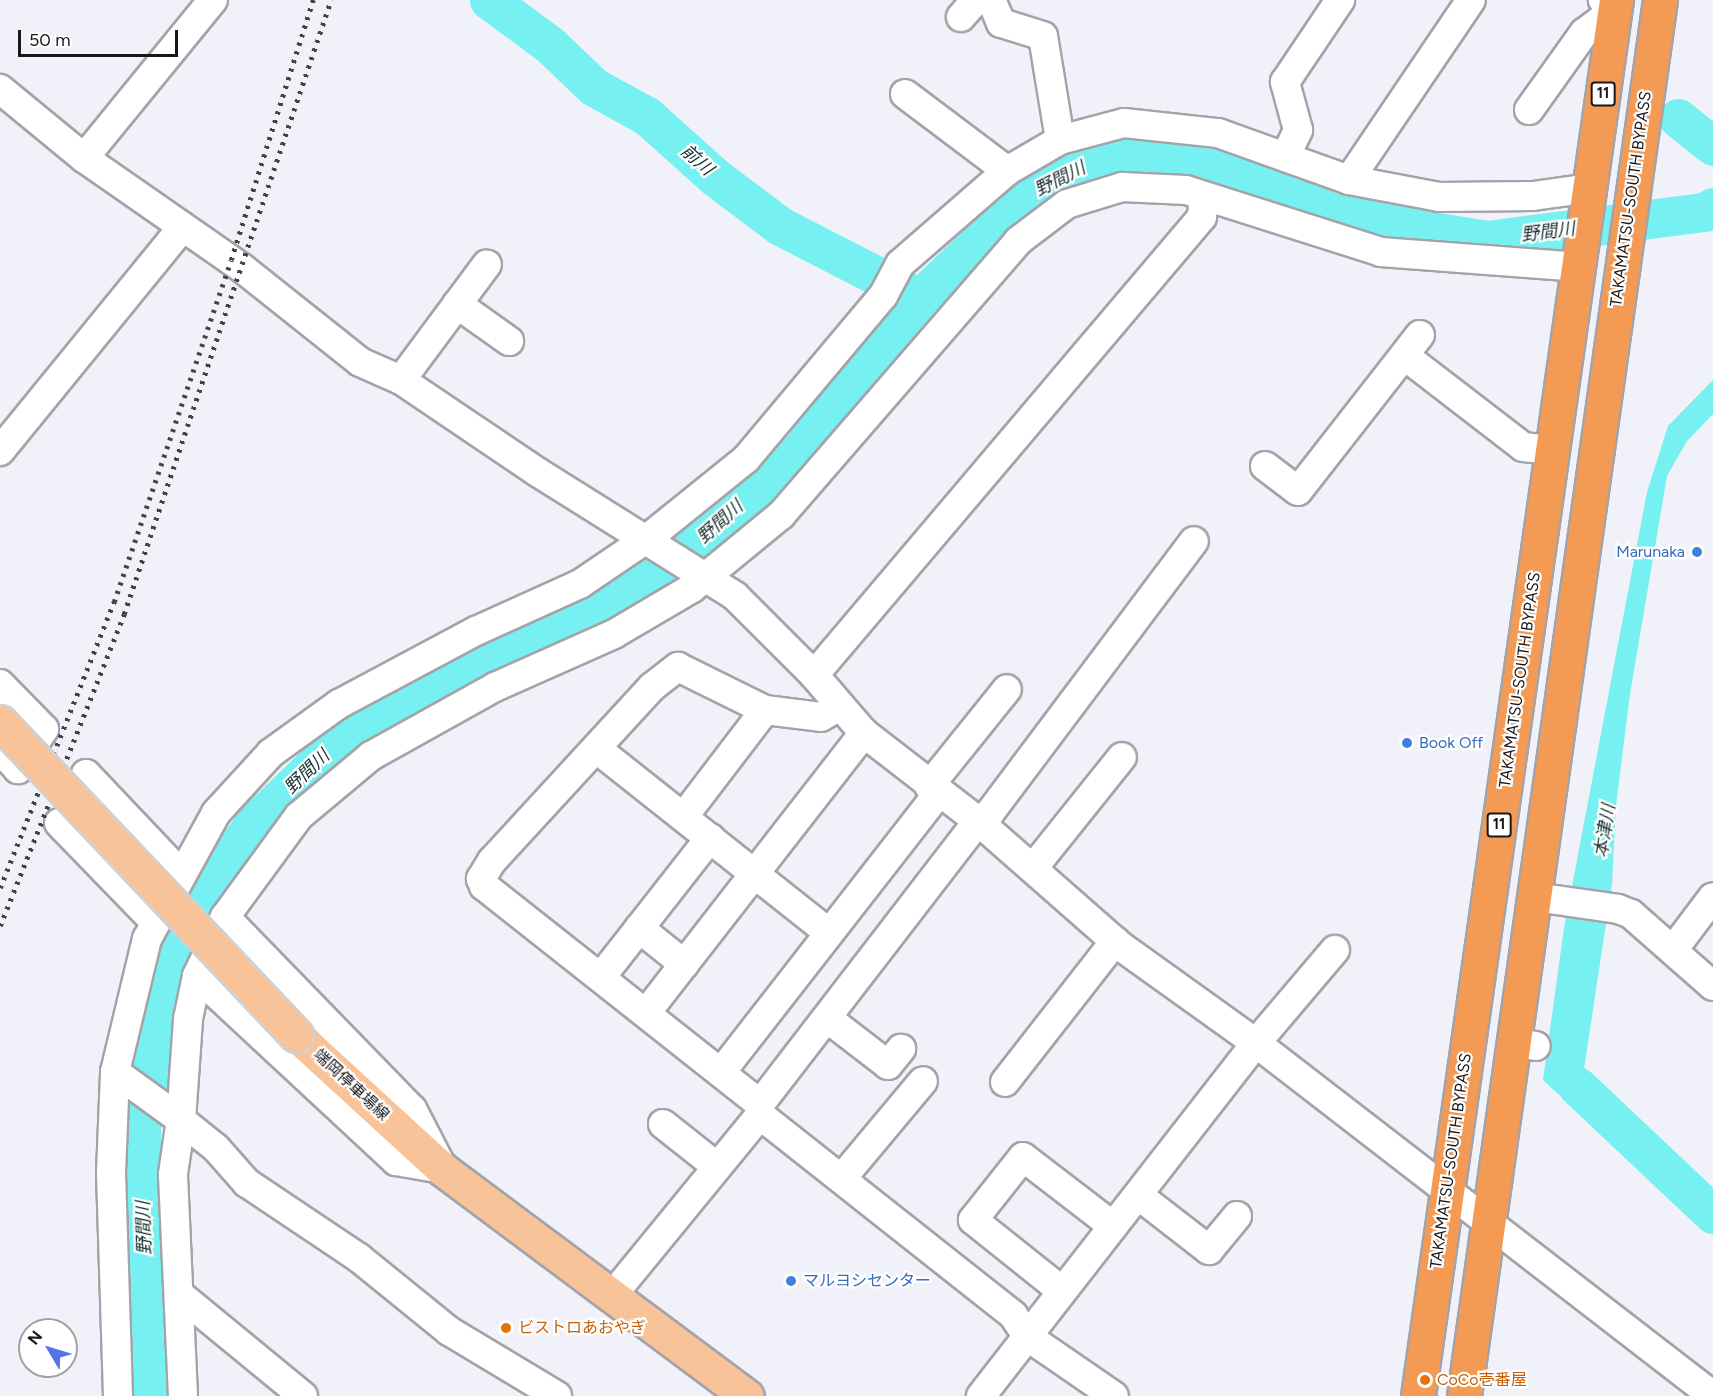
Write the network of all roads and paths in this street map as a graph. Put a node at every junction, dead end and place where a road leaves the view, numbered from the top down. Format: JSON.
{"nodes":[{"id":1,"x":213,"y":0,"type":"edge"},
{"id":2,"x":991,"y":0,"type":"edge"},
{"id":3,"x":1340,"y":0,"type":"edge"},
{"id":4,"x":1471,"y":0,"type":"edge"},
{"id":5,"x":1660,"y":0,"type":"edge"},
{"id":6,"x":1612,"y":3,"type":"edge"},
{"id":7,"x":0,"y":89,"type":"edge"},
{"id":8,"x":905,"y":94,"type":"dead end"},
{"id":9,"x":1529,"y":110,"type":"dead end"},
{"id":10,"x":1060,"y":140,"type":"junction"},
{"id":11,"x":1285,"y":157,"type":"junction"},
{"id":12,"x":84,"y":158,"type":"junction"},
{"id":13,"x":1007,"y":171,"type":"junction"},
{"id":14,"x":1349,"y":180,"type":"junction"},
{"id":15,"x":1590,"y":188,"type":"junction"},
{"id":16,"x":1204,"y":195,"type":"junction"},
{"id":17,"x":183,"y":227,"type":"junction"},
{"id":18,"x":1580,"y":260,"type":"junction"},
{"id":19,"x":487,"y":264,"type":"dead end"},
{"id":20,"x":457,"y":304,"type":"junction"},
{"id":21,"x":509,"y":341,"type":"dead end"},
{"id":22,"x":401,"y":380,"type":"junction"},
{"id":23,"x":1553,"y":450,"type":"junction"},
{"id":24,"x":0,"y":451,"type":"edge"},
{"id":25,"x":1265,"y":466,"type":"dead end"},
{"id":26,"x":652,"y":540,"type":"junction"},
{"id":27,"x":1194,"y":541,"type":"dead end"},
{"id":28,"x":703,"y":574,"type":"junction"},
{"id":29,"x":814,"y":675,"type":"junction"},
{"id":30,"x":0,"y":684,"type":"edge"},
{"id":31,"x":1008,"y":689,"type":"dead end"},
{"id":32,"x":839,"y":706,"type":"junction"},
{"id":33,"x":765,"y":710,"type":"junction"},
{"id":34,"x":0,"y":723,"type":"edge"},
{"id":35,"x":864,"y":733,"type":"junction"},
{"id":36,"x":597,"y":749,"type":"junction"},
{"id":37,"x":0,"y":750,"type":"edge"},
{"id":38,"x":1122,"y":757,"type":"dead end"},
{"id":39,"x":934,"y":790,"type":"junction"},
{"id":40,"x":684,"y":816,"type":"junction"},
{"id":41,"x":978,"y":821,"type":"junction"},
{"id":42,"x":710,"y":838,"type":"junction"},
{"id":43,"x":1033,"y":868,"type":"junction"},
{"id":44,"x":180,"y":873,"type":"junction"},
{"id":45,"x":754,"y":873,"type":"junction"},
{"id":46,"x":1535,"y":897,"type":"junction"},
{"id":47,"x":1713,"y":897,"type":"edge"},
{"id":48,"x":225,"y":917,"type":"junction"},
{"id":49,"x":154,"y":921,"type":"junction"},
{"id":50,"x":639,"y":928,"type":"junction"},
{"id":51,"x":829,"y":933,"type":"junction"},
{"id":52,"x":1115,"y":941,"type":"junction"},
{"id":53,"x":1335,"y":950,"type":"dead end"},
{"id":54,"x":1673,"y":950,"type":"junction"},
{"id":55,"x":684,"y":964,"type":"junction"},
{"id":56,"x":197,"y":976,"type":"junction"},
{"id":57,"x":601,"y":977,"type":"junction"},
{"id":58,"x":1713,"y":986,"type":"edge"},
{"id":59,"x":646,"y":1013,"type":"junction"},
{"id":60,"x":827,"y":1018,"type":"junction"},
{"id":61,"x":1256,"y":1043,"type":"junction"},
{"id":62,"x":901,"y":1049,"type":"dead end"},
{"id":63,"x":722,"y":1071,"type":"junction"},
{"id":64,"x":117,"y":1073,"type":"junction"},
{"id":65,"x":923,"y":1081,"type":"dead end"},
{"id":66,"x":1005,"y":1082,"type":"dead end"},
{"id":67,"x":760,"y":1109,"type":"junction"},
{"id":68,"x":177,"y":1117,"type":"junction"},
{"id":69,"x":663,"y":1124,"type":"dead end"},
{"id":70,"x":716,"y":1166,"type":"junction"},
{"id":71,"x":442,"y":1169,"type":"junction"},
{"id":72,"x":842,"y":1178,"type":"junction"},
{"id":73,"x":1448,"y":1190,"type":"junction"},
{"id":74,"x":1138,"y":1195,"type":"junction"},
{"id":75,"x":1237,"y":1216,"type":"dead end"},
{"id":76,"x":1487,"y":1220,"type":"junction"},
{"id":77,"x":1113,"y":1226,"type":"junction"},
{"id":78,"x":1062,"y":1291,"type":"junction"},
{"id":79,"x":180,"y":1295,"type":"junction"},
{"id":80,"x":611,"y":1298,"type":"junction"},
{"id":81,"x":1028,"y":1337,"type":"junction"},
{"id":82,"x":118,"y":1396,"type":"edge"},
{"id":83,"x":183,"y":1396,"type":"edge"},
{"id":84,"x":303,"y":1396,"type":"edge"},
{"id":85,"x":556,"y":1396,"type":"edge"},
{"id":86,"x":747,"y":1396,"type":"edge"},
{"id":87,"x":981,"y":1396,"type":"edge"},
{"id":88,"x":1114,"y":1396,"type":"edge"},
{"id":89,"x":1418,"y":1396,"type":"edge"},
{"id":90,"x":1464,"y":1396,"type":"edge"},
{"id":91,"x":1713,"y":1396,"type":"edge"}],
"edges":[{"from":1,"to":12,"type":"street"},
{"from":2,"to":10,"type":"street"},
{"from":3,"to":11,"type":"street"},
{"from":4,"to":14,"type":"street"},
{"from":5,"to":46,"type":"highway","name":"TAKAMATSU-SOUTH BYPASS"},
{"from":6,"to":9,"type":"street"},
{"from":6,"to":15,"type":"highway","name":"TAKAMATSU-SOUTH BYPASS","number":"11"},
{"from":7,"to":12,"type":"street"},
{"from":8,"to":13,"type":"street"},
{"from":10,"to":11,"type":"street"},
{"from":10,"to":13,"type":"street"},
{"from":11,"to":14,"type":"street"},
{"from":12,"to":17,"type":"street"},
{"from":13,"to":26,"type":"street"},
{"from":14,"to":15,"type":"street"},
{"from":15,"to":18,"type":"highway","name":"TAKAMATSU-SOUTH BYPASS","number":"11"},
{"from":16,"to":18,"type":"street"},
{"from":16,"to":28,"type":"street"},
{"from":16,"to":29,"type":"street"},
{"from":17,"to":22,"type":"street"},
{"from":17,"to":24,"type":"street"},
{"from":18,"to":23,"type":"highway","name":"TAKAMATSU-SOUTH BYPASS","number":"11"},
{"from":19,"to":20,"type":"street"},
{"from":20,"to":21,"type":"street"},
{"from":20,"to":22,"type":"street"},
{"from":22,"to":26,"type":"street"},
{"from":23,"to":25,"type":"street"},
{"from":23,"to":73,"type":"highway","name":"TAKAMATSU-SOUTH BYPASS","number":"11"},
{"from":26,"to":28,"type":"street"},
{"from":26,"to":44,"type":"street"},
{"from":27,"to":41,"type":"street"},
{"from":28,"to":29,"type":"street"},
{"from":28,"to":48,"type":"street"},
{"from":29,"to":32,"type":"street"},
{"from":30,"to":37,"type":"street"},
{"from":31,"to":39,"type":"street"},
{"from":32,"to":33,"type":"street"},
{"from":32,"to":35,"type":"street"},
{"from":33,"to":36,"type":"street"},
{"from":33,"to":40,"type":"street"},
{"from":34,"to":71,"type":"main road","name":"端岡停車場線","bridge":true},
{"from":35,"to":39,"type":"street"},
{"from":35,"to":45,"type":"street"},
{"from":36,"to":40,"type":"street"},
{"from":36,"to":57,"type":"street"},
{"from":38,"to":43,"type":"street"},
{"from":39,"to":41,"type":"street"},
{"from":39,"to":51,"type":"street"},
{"from":40,"to":42,"type":"street"},
{"from":41,"to":43,"type":"street"},
{"from":41,"to":60,"type":"street"},
{"from":42,"to":45,"type":"street"},
{"from":42,"to":50,"type":"street"},
{"from":43,"to":52,"type":"street"},
{"from":44,"to":49,"type":"street"},
{"from":44,"to":49,"type":"street"},
{"from":45,"to":51,"type":"street"},
{"from":45,"to":55,"type":"street"},
{"from":46,"to":54,"type":"street"},
{"from":46,"to":76,"type":"highway","name":"TAKAMATSU-SOUTH BYPASS"},
{"from":47,"to":54,"type":"street"},
{"from":48,"to":56,"type":"street"},
{"from":48,"to":71,"type":"street"},
{"from":49,"to":64,"type":"street"},
{"from":50,"to":55,"type":"street"},
{"from":50,"to":57,"type":"street"},
{"from":51,"to":63,"type":"street"},
{"from":52,"to":61,"type":"street"},
{"from":52,"to":66,"type":"street"},
{"from":53,"to":61,"type":"street"},
{"from":54,"to":58,"type":"street"},
{"from":55,"to":59,"type":"street"},
{"from":56,"to":68,"type":"street"},
{"from":56,"to":71,"type":"street"},
{"from":57,"to":59,"type":"street"},
{"from":59,"to":63,"type":"street"},
{"from":60,"to":62,"type":"street"},
{"from":60,"to":67,"type":"street"},
{"from":61,"to":73,"type":"street"},
{"from":61,"to":74,"type":"street"},
{"from":63,"to":67,"type":"street"},
{"from":64,"to":68,"type":"street"},
{"from":64,"to":82,"type":"street"},
{"from":65,"to":72,"type":"street"},
{"from":67,"to":70,"type":"street"},
{"from":67,"to":72,"type":"street"},
{"from":68,"to":79,"type":"street"},
{"from":68,"to":85,"type":"street"},
{"from":69,"to":70,"type":"street"},
{"from":70,"to":80,"type":"street"},
{"from":71,"to":80,"type":"main road","name":"端岡停車場線"},
{"from":72,"to":81,"type":"street"},
{"from":73,"to":76,"type":"street"},
{"from":73,"to":89,"type":"highway","name":"TAKAMATSU-SOUTH BYPASS","number":"11"},
{"from":74,"to":75,"type":"street"},
{"from":74,"to":77,"type":"street"},
{"from":76,"to":90,"type":"highway","name":"TAKAMATSU-SOUTH BYPASS"},
{"from":76,"to":91,"type":"street"},
{"from":77,"to":78,"type":"street"},
{"from":77,"to":78,"type":"street"},
{"from":78,"to":81,"type":"street"},
{"from":79,"to":83,"type":"street"},
{"from":79,"to":84,"type":"street"},
{"from":80,"to":86,"type":"main road","name":"端岡停車場線"},
{"from":81,"to":87,"type":"street"},
{"from":81,"to":88,"type":"street"}]}
